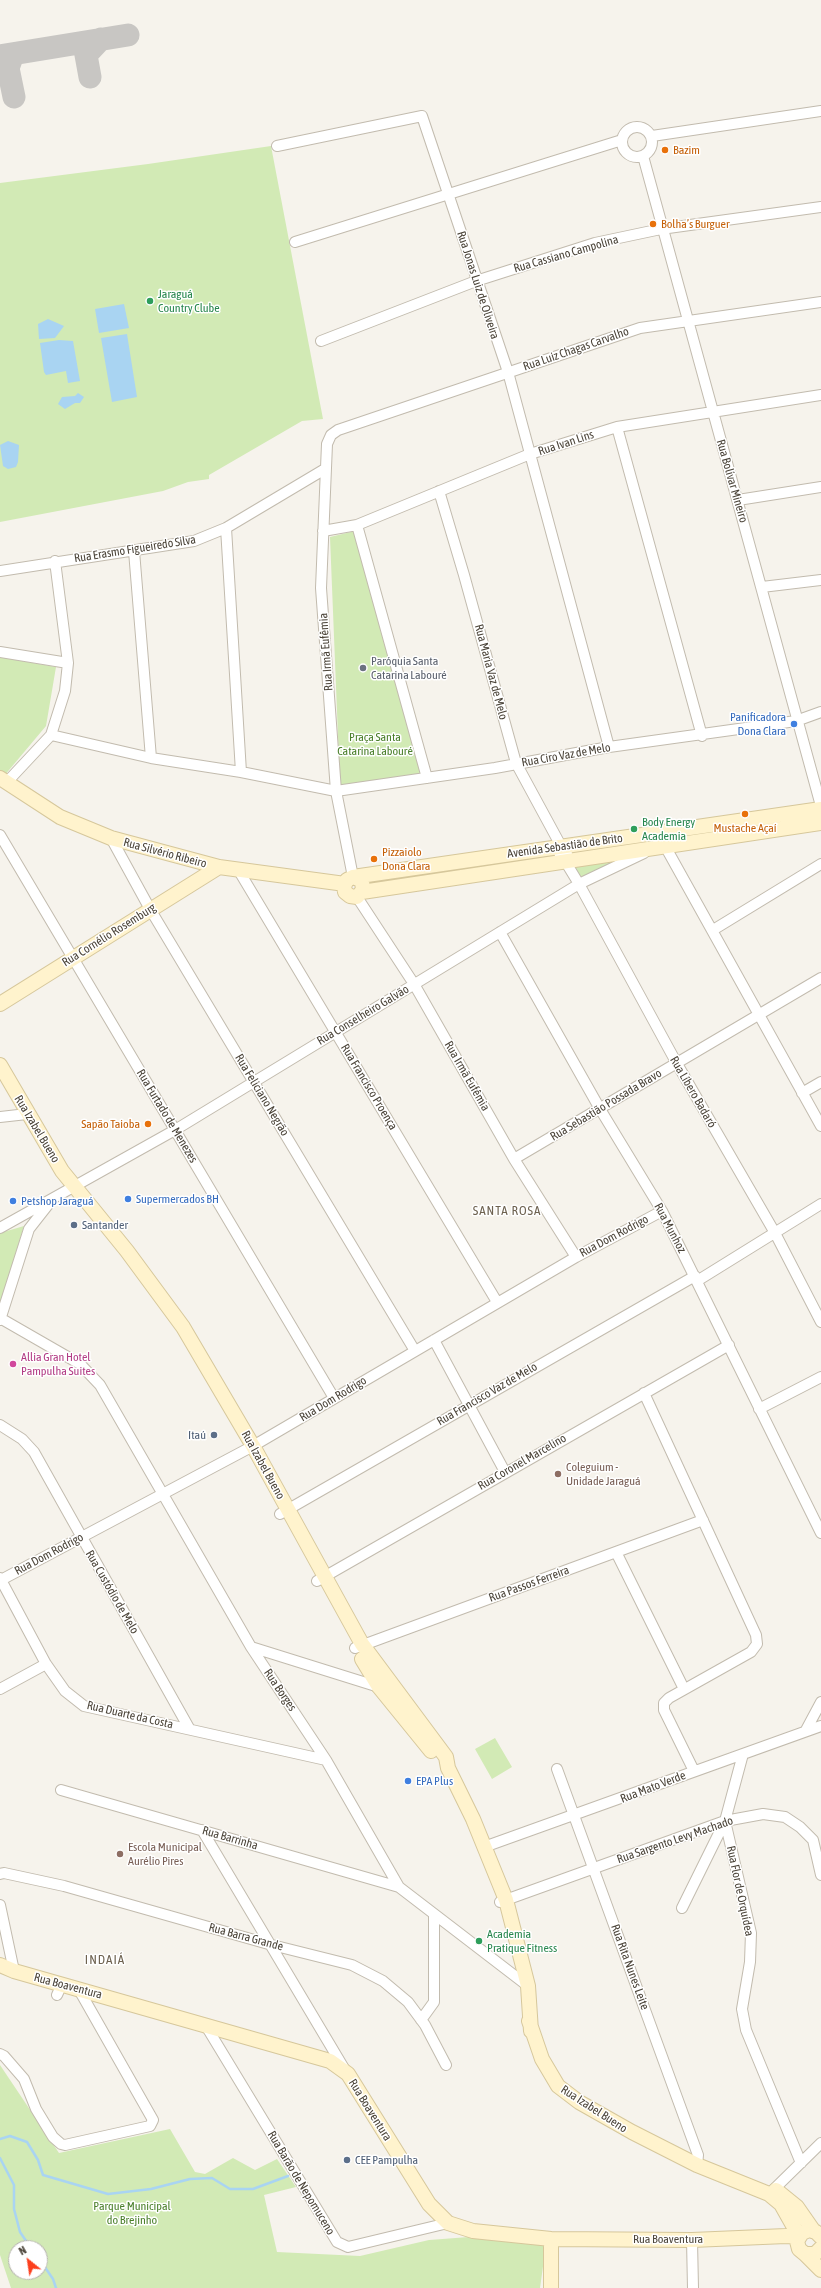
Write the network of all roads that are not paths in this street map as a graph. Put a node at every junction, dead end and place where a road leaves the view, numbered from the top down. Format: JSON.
{"nodes":[{"id":1,"x":821,"y":111,"type":"edge"},
{"id":2,"x":652,"y":136,"type":"junction"},
{"id":3,"x":622,"y":140,"type":"junction"},
{"id":4,"x":277,"y":146,"type":"dead end"},
{"id":5,"x":643,"y":156,"type":"junction"},
{"id":6,"x":448,"y":193,"type":"junction"},
{"id":7,"x":821,"y":207,"type":"edge"},
{"id":8,"x":661,"y":229,"type":"junction"},
{"id":9,"x":295,"y":242,"type":"dead end"},
{"id":10,"x":476,"y":281,"type":"junction"},
{"id":11,"x":821,"y":302,"type":"edge"},
{"id":12,"x":688,"y":322,"type":"junction"},
{"id":13,"x":321,"y":341,"type":"dead end"},
{"id":14,"x":508,"y":372,"type":"junction"},
{"id":15,"x":821,"y":395,"type":"edge"},
{"id":16,"x":713,"y":412,"type":"junction"},
{"id":17,"x":616,"y":427,"type":"junction"},
{"id":18,"x":338,"y":430,"type":"joint"},
{"id":19,"x":530,"y":454,"type":"junction"},
{"id":20,"x":326,"y":469,"type":"junction"},
{"id":21,"x":821,"y":487,"type":"edge"},
{"id":22,"x":439,"y":491,"type":"junction"},
{"id":23,"x":738,"y":500,"type":"junction"},
{"id":24,"x":356,"y":525,"type":"junction"},
{"id":25,"x":226,"y":528,"type":"junction"},
{"id":26,"x":323,"y":532,"type":"junction"},
{"id":27,"x":134,"y":551,"type":"junction"},
{"id":28,"x":55,"y":561,"type":"junction"},
{"id":29,"x":0,"y":571,"type":"edge"},
{"id":30,"x":821,"y":580,"type":"edge"},
{"id":31,"x":762,"y":587,"type":"junction"},
{"id":32,"x":0,"y":652,"type":"edge"},
{"id":33,"x":68,"y":662,"type":"junction"},
{"id":34,"x":821,"y":712,"type":"edge"},
{"id":35,"x":796,"y":721,"type":"junction"},
{"id":36,"x":51,"y":736,"type":"junction"},
{"id":37,"x":702,"y":736,"type":"junction"},
{"id":38,"x":609,"y":747,"type":"junction"},
{"id":39,"x":151,"y":758,"type":"junction"},
{"id":40,"x":516,"y":763,"type":"junction"},
{"id":41,"x":241,"y":772,"type":"junction"},
{"id":42,"x":427,"y":778,"type":"junction"},
{"id":43,"x":3,"y":780,"type":"edge"},
{"id":44,"x":336,"y":791,"type":"junction"},
{"id":45,"x":821,"y":806,"type":"edge"},
{"id":46,"x":821,"y":809,"type":"edge"},
{"id":47,"x":821,"y":823,"type":"edge"},
{"id":48,"x":0,"y":835,"type":"edge"},
{"id":49,"x":111,"y":838,"type":"junction"},
{"id":50,"x":561,"y":846,"type":"junction"},
{"id":51,"x":660,"y":847,"type":"junction"},
{"id":52,"x":565,"y":861,"type":"junction"},
{"id":53,"x":821,"y":864,"type":"edge"},
{"id":54,"x":210,"y":869,"type":"junction"},
{"id":55,"x":240,"y":871,"type":"junction"},
{"id":56,"x":351,"y":880,"type":"junction"},
{"id":57,"x":579,"y":884,"type":"junction"},
{"id":58,"x":359,"y":894,"type":"junction"},
{"id":59,"x":150,"y":908,"type":"junction"},
{"id":60,"x":713,"y":930,"type":"junction"},
{"id":61,"x":500,"y":932,"type":"junction"},
{"id":62,"x":73,"y":958,"type":"junction"},
{"id":63,"x":821,"y":978,"type":"edge"},
{"id":64,"x":414,"y":984,"type":"junction"},
{"id":65,"x":0,"y":1004,"type":"edge"},
{"id":66,"x":760,"y":1015,"type":"junction"},
{"id":67,"x":336,"y":1032,"type":"junction"},
{"id":68,"x":676,"y":1062,"type":"junction"},
{"id":69,"x":0,"y":1065,"type":"edge"},
{"id":70,"x":254,"y":1082,"type":"junction"},
{"id":71,"x":821,"y":1082,"type":"edge"},
{"id":72,"x":802,"y":1093,"type":"junction"},
{"id":73,"x":600,"y":1109,"type":"junction"},
{"id":74,"x":27,"y":1114,"type":"junction"},
{"id":75,"x":0,"y":1116,"type":"edge"},
{"id":76,"x":821,"y":1126,"type":"edge"},
{"id":77,"x":175,"y":1130,"type":"junction"},
{"id":78,"x":514,"y":1159,"type":"junction"},
{"id":79,"x":70,"y":1187,"type":"junction"},
{"id":80,"x":54,"y":1198,"type":"junction"},
{"id":81,"x":821,"y":1204,"type":"edge"},
{"id":82,"x":662,"y":1211,"type":"junction"},
{"id":83,"x":15,"y":1219,"type":"junction"},
{"id":84,"x":0,"y":1228,"type":"edge"},
{"id":85,"x":29,"y":1229,"type":"junction"},
{"id":86,"x":775,"y":1233,"type":"junction"},
{"id":87,"x":576,"y":1257,"type":"junction"},
{"id":88,"x":696,"y":1279,"type":"junction"},
{"id":89,"x":497,"y":1302,"type":"junction"},
{"id":90,"x":0,"y":1319,"type":"edge"},
{"id":91,"x":821,"y":1322,"type":"edge"},
{"id":92,"x":434,"y":1340,"type":"junction"},
{"id":93,"x":729,"y":1345,"type":"junction"},
{"id":94,"x":415,"y":1351,"type":"junction"},
{"id":95,"x":821,"y":1378,"type":"edge"},
{"id":96,"x":644,"y":1393,"type":"junction"},
{"id":97,"x":334,"y":1398,"type":"junction"},
{"id":98,"x":468,"y":1404,"type":"junction"},
{"id":99,"x":759,"y":1409,"type":"junction"},
{"id":100,"x":0,"y":1425,"type":"edge"},
{"id":101,"x":249,"y":1448,"type":"junction"},
{"id":102,"x":505,"y":1472,"type":"junction"},
{"id":103,"x":162,"y":1493,"type":"junction"},
{"id":104,"x":283,"y":1512,"type":"junction"},
{"id":105,"x":702,"y":1520,"type":"junction"},
{"id":106,"x":821,"y":1533,"type":"edge"},
{"id":107,"x":80,"y":1537,"type":"junction"},
{"id":108,"x":616,"y":1552,"type":"junction"},
{"id":109,"x":1,"y":1579,"type":"edge"},
{"id":110,"x":320,"y":1579,"type":"junction"},
{"id":111,"x":359,"y":1646,"type":"junction"},
{"id":112,"x":251,"y":1647,"type":"junction"},
{"id":113,"x":46,"y":1664,"type":"junction"},
{"id":114,"x":373,"y":1682,"type":"junction"},
{"id":115,"x":0,"y":1689,"type":"edge"},
{"id":116,"x":684,"y":1689,"type":"junction"},
{"id":117,"x":821,"y":1702,"type":"edge"},
{"id":118,"x":418,"y":1718,"type":"junction"},
{"id":119,"x":821,"y":1726,"type":"edge"},
{"id":120,"x":189,"y":1728,"type":"junction"},
{"id":121,"x":806,"y":1730,"type":"junction"},
{"id":122,"x":743,"y":1754,"type":"junction"},
{"id":123,"x":326,"y":1760,"type":"junction"},
{"id":124,"x":448,"y":1768,"type":"junction"},
{"id":125,"x":556,"y":1769,"type":"dead end"},
{"id":126,"x":694,"y":1771,"type":"junction"},
{"id":127,"x":61,"y":1790,"type":"dead end"},
{"id":128,"x":575,"y":1816,"type":"junction"},
{"id":129,"x":726,"y":1821,"type":"junction"},
{"id":130,"x":202,"y":1830,"type":"junction"},
{"id":131,"x":817,"y":1839,"type":"edge"},
{"id":132,"x":484,"y":1847,"type":"junction"},
{"id":133,"x":594,"y":1868,"type":"junction"},
{"id":134,"x":2,"y":1874,"type":"edge"},
{"id":135,"x":821,"y":1875,"type":"edge"},
{"id":136,"x":399,"y":1887,"type":"junction"},
{"id":137,"x":503,"y":1901,"type":"junction"},
{"id":138,"x":0,"y":1905,"type":"edge"},
{"id":139,"x":682,"y":1908,"type":"dead end"},
{"id":140,"x":434,"y":1914,"type":"junction"},
{"id":141,"x":272,"y":1945,"type":"junction"},
{"id":142,"x":0,"y":1965,"type":"edge"},
{"id":143,"x":14,"y":1971,"type":"junction"},
{"id":144,"x":516,"y":1976,"type":"junction"},
{"id":145,"x":528,"y":1986,"type":"junction"},
{"id":146,"x":78,"y":1988,"type":"junction"},
{"id":147,"x":421,"y":2020,"type":"junction"},
{"id":148,"x":206,"y":2026,"type":"junction"},
{"id":149,"x":531,"y":2031,"type":"junction"},
{"id":150,"x":0,"y":2054,"type":"edge"},
{"id":151,"x":446,"y":2065,"type":"dead end"},
{"id":152,"x":348,"y":2074,"type":"junction"},
{"id":153,"x":821,"y":2143,"type":"edge"},
{"id":154,"x":694,"y":2159,"type":"junction"},
{"id":155,"x":801,"y":2163,"type":"junction"},
{"id":156,"x":772,"y":2191,"type":"junction"},
{"id":157,"x":448,"y":2223,"type":"junction"},
{"id":158,"x":817,"y":2234,"type":"edge"},
{"id":159,"x":551,"y":2239,"type":"junction"},
{"id":160,"x":692,"y":2240,"type":"junction"},
{"id":161,"x":798,"y":2240,"type":"junction"},
{"id":162,"x":821,"y":2249,"type":"edge"},
{"id":163,"x":821,"y":2270,"type":"edge"},
{"id":164,"x":551,"y":2288,"type":"edge"},
{"id":165,"x":693,"y":2288,"type":"edge"}],
"edges":[{"from":1,"to":2,"type":"street"},
{"from":2,"to":3,"type":"street"},
{"from":2,"to":5,"type":"street"},
{"from":3,"to":5,"type":"street"},
{"from":3,"to":6,"type":"street"},
{"from":4,"to":6,"type":"street","name":"Rua Jonas Luiz de Oliveira"},
{"from":5,"to":8,"type":"street","name":"Rua Bolívar Mineiro"},
{"from":6,"to":9,"type":"street"},
{"from":6,"to":10,"type":"street","name":"Rua Jonas Luiz de Oliveira"},
{"from":7,"to":8,"type":"street","name":"Rua Cassiano Campolina"},
{"from":8,"to":10,"type":"street","name":"Rua Cassiano Campolina"},
{"from":8,"to":12,"type":"street","name":"Rua Bolívar Mineiro"},
{"from":10,"to":13,"type":"street","name":"Rua Cassiano Campolina"},
{"from":10,"to":14,"type":"street","name":"Rua Jonas Luiz de Oliveira"},
{"from":11,"to":12,"type":"street","name":"Rua Luiz Chagas Carvalho"},
{"from":12,"to":14,"type":"street","name":"Rua Luiz Chagas Carvalho"},
{"from":12,"to":16,"type":"street","name":"Rua Bolívar Mineiro"},
{"from":14,"to":18,"type":"street","name":"Rua Luiz Chagas Carvalho"},
{"from":14,"to":19,"type":"street","name":"Rua Jonas Luiz de Oliveira"},
{"from":15,"to":16,"type":"street","name":"Rua Ivan Lins"},
{"from":16,"to":17,"type":"street","name":"Rua Ivan Lins"},
{"from":16,"to":23,"type":"street","name":"Rua Bolívar Mineiro"},
{"from":17,"to":19,"type":"street","name":"Rua Ivan Lins"},
{"from":17,"to":37,"type":"street"},
{"from":18,"to":20,"type":"street","name":"Rua Irmã Eufêmia"},
{"from":19,"to":22,"type":"street","name":"Rua Ivan Lins"},
{"from":19,"to":38,"type":"street","name":"Rua Jonas Luiz de Oliveira"},
{"from":20,"to":25,"type":"street","name":"Rua Erasmo Figueiredo Silva"},
{"from":20,"to":26,"type":"street","name":"Rua Irmã Eufêmia"},
{"from":21,"to":23,"type":"street"},
{"from":22,"to":24,"type":"street","name":"Rua Ivan Lins"},
{"from":22,"to":40,"type":"street","name":"Rua Maria Vaz de Melo"},
{"from":23,"to":31,"type":"street","name":"Rua Bolívar Mineiro"},
{"from":24,"to":26,"type":"street","name":"Rua Ivan Lins"},
{"from":24,"to":42,"type":"street"},
{"from":25,"to":27,"type":"street","name":"Rua Erasmo Figueiredo Silva"},
{"from":25,"to":41,"type":"street"},
{"from":26,"to":44,"type":"street","name":"Rua Irmã Eufêmia"},
{"from":27,"to":28,"type":"street","name":"Rua Erasmo Figueiredo Silva"},
{"from":27,"to":39,"type":"street"},
{"from":28,"to":29,"type":"street","name":"Rua Erasmo Figueiredo Silva"},
{"from":28,"to":33,"type":"street"},
{"from":30,"to":31,"type":"street"},
{"from":31,"to":35,"type":"street","name":"Rua Bolívar Mineiro"},
{"from":32,"to":33,"type":"street"},
{"from":33,"to":36,"type":"street"},
{"from":34,"to":35,"type":"street","name":"Rua Ciro Vaz de Melo"},
{"from":35,"to":37,"type":"street","name":"Rua Ciro Vaz de Melo"},
{"from":35,"to":45,"type":"street","name":"Rua Bolívar Mineiro"},
{"from":36,"to":39,"type":"street","name":"Rua Ciro Vaz de Melo"},
{"from":36,"to":43,"type":"street"},
{"from":37,"to":38,"type":"street","name":"Rua Ciro Vaz de Melo"},
{"from":38,"to":40,"type":"street","name":"Rua Ciro Vaz de Melo"},
{"from":39,"to":41,"type":"street","name":"Rua Ciro Vaz de Melo"},
{"from":40,"to":42,"type":"street","name":"Rua Ciro Vaz de Melo"},
{"from":40,"to":50,"type":"street","name":"Rua Maria Vaz de Melo"},
{"from":41,"to":44,"type":"street","name":"Rua Ciro Vaz de Melo"},
{"from":42,"to":44,"type":"street","name":"Rua Ciro Vaz de Melo"},
{"from":43,"to":49,"type":"street","name":"Rua Silvério Ribeiro"},
{"from":44,"to":56,"type":"street","name":"Rua Irmã Eufêmia"},
{"from":46,"to":50,"type":"street","name":"Avenida Sebastião de Brito"},
{"from":47,"to":51,"type":"street","name":"Avenida Sebastião de Brito"},
{"from":48,"to":62,"type":"street","name":"Rua Furtado de Menezes"},
{"from":49,"to":54,"type":"street","name":"Rua Silvério Ribeiro"},
{"from":49,"to":59,"type":"street","name":"Rua Feliciano Negrão"},
{"from":50,"to":52,"type":"street","name":"Rua Maria Vaz de Melo"},
{"from":50,"to":56,"type":"street","name":"Avenida Sebastião de Brito"},
{"from":51,"to":52,"type":"street","name":"Avenida Sebastião de Brito"},
{"from":51,"to":57,"type":"street","name":"Rua Conselheiro Galvão"},
{"from":51,"to":60,"type":"street"},
{"from":52,"to":57,"type":"street","name":"Rua Líbero Badaró"},
{"from":52,"to":58,"type":"street","name":"Avenida Sebastião de Brito"},
{"from":53,"to":60,"type":"street"},
{"from":54,"to":55,"type":"street","name":"Rua Silvério Ribeiro"},
{"from":54,"to":59,"type":"street","name":"Rua Cornélio Rosemburg"},
{"from":55,"to":56,"type":"street","name":"Rua Silvério Ribeiro"},
{"from":55,"to":67,"type":"street","name":"Rua Francisco Proença"},
{"from":56,"to":58,"type":"street"},
{"from":57,"to":61,"type":"street","name":"Rua Conselheiro Galvão"},
{"from":57,"to":68,"type":"street","name":"Rua Líbero Badaró"},
{"from":58,"to":64,"type":"street","name":"Rua Irmã Eufêmia"},
{"from":59,"to":62,"type":"street","name":"Rua Cornélio Rosemburg"},
{"from":59,"to":70,"type":"street","name":"Rua Feliciano Negrão"},
{"from":60,"to":66,"type":"street"},
{"from":61,"to":64,"type":"street","name":"Rua Conselheiro Galvão"},
{"from":61,"to":73,"type":"street","name":"Rua Munhoz"},
{"from":62,"to":65,"type":"street","name":"Rua Cornélio Rosemburg"},
{"from":62,"to":77,"type":"street","name":"Rua Furtado de Menezes"},
{"from":63,"to":66,"type":"street","name":"Rua Sebastião Possada Bravo"},
{"from":64,"to":67,"type":"street","name":"Rua Conselheiro Galvão"},
{"from":64,"to":78,"type":"street","name":"Rua Irmã Eufêmia"},
{"from":66,"to":68,"type":"street","name":"Rua Sebastião Possada Bravo"},
{"from":66,"to":72,"type":"street"},
{"from":67,"to":70,"type":"street","name":"Rua Conselheiro Galvão"},
{"from":67,"to":89,"type":"street","name":"Rua Francisco Proença"},
{"from":68,"to":73,"type":"street","name":"Rua Sebastião Possada Bravo"},
{"from":68,"to":86,"type":"street","name":"Rua Líbero Badaró"},
{"from":69,"to":74,"type":"street","name":"Rua Izabel Bueno"},
{"from":70,"to":77,"type":"street","name":"Rua Conselheiro Galvão"},
{"from":70,"to":94,"type":"street","name":"Rua Feliciano Negrão"},
{"from":71,"to":72,"type":"street"},
{"from":72,"to":76,"type":"street"},
{"from":73,"to":78,"type":"street","name":"Rua Sebastião Possada Bravo"},
{"from":73,"to":82,"type":"street","name":"Rua Munhoz"},
{"from":74,"to":75,"type":"street"},
{"from":74,"to":79,"type":"street","name":"Rua Izabel Bueno"},
{"from":77,"to":79,"type":"street","name":"Rua Conselheiro Galvão"},
{"from":77,"to":97,"type":"street","name":"Rua Furtado de Menezes"},
{"from":78,"to":87,"type":"street","name":"Rua Irmã Eufêmia"},
{"from":79,"to":80,"type":"street","name":"Rua Conselheiro Galvão"},
{"from":79,"to":101,"type":"street","name":"Rua Izabel Bueno"},
{"from":80,"to":83,"type":"street"},
{"from":80,"to":85,"type":"street"},
{"from":81,"to":86,"type":"street","name":"Rua Francisco Vaz de Melo"},
{"from":82,"to":87,"type":"street","name":"Rua Dom Rodrigo"},
{"from":82,"to":88,"type":"street","name":"Rua Munhoz"},
{"from":83,"to":84,"type":"street"},
{"from":83,"to":85,"type":"street"},
{"from":85,"to":90,"type":"street"},
{"from":86,"to":88,"type":"street","name":"Rua Francisco Vaz de Melo"},
{"from":86,"to":91,"type":"street","name":"Rua Líbero Badaró"},
{"from":87,"to":89,"type":"street","name":"Rua Dom Rodrigo"},
{"from":88,"to":93,"type":"street","name":"Rua Munhoz"},
{"from":88,"to":98,"type":"street","name":"Rua Francisco Vaz de Melo"},
{"from":89,"to":92,"type":"street","name":"Rua Dom Rodrigo"},
{"from":90,"to":103,"type":"street","name":"Rua Borges"},
{"from":92,"to":94,"type":"street","name":"Rua Dom Rodrigo"},
{"from":92,"to":98,"type":"street"},
{"from":93,"to":96,"type":"street","name":"Rua Coronel Marcelino"},
{"from":93,"to":99,"type":"street","name":"Rua Munhoz"},
{"from":94,"to":97,"type":"street","name":"Rua Dom Rodrigo"},
{"from":95,"to":99,"type":"street"},
{"from":96,"to":102,"type":"street","name":"Rua Coronel Marcelino"},
{"from":96,"to":105,"type":"street"},
{"from":97,"to":101,"type":"street","name":"Rua Dom Rodrigo"},
{"from":98,"to":102,"type":"street"},
{"from":98,"to":104,"type":"street","name":"Rua Francisco Vaz de Melo"},
{"from":99,"to":106,"type":"street","name":"Rua Munhoz"},
{"from":100,"to":107,"type":"street","name":"Rua Custódio de Melo"},
{"from":101,"to":103,"type":"street","name":"Rua Dom Rodrigo"},
{"from":101,"to":104,"type":"street","name":"Rua Izabel Bueno"},
{"from":102,"to":110,"type":"street","name":"Rua Coronel Marcelino"},
{"from":103,"to":107,"type":"street","name":"Rua Dom Rodrigo"},
{"from":103,"to":112,"type":"street","name":"Rua Borges"},
{"from":104,"to":110,"type":"street","name":"Rua Izabel Bueno"},
{"from":105,"to":108,"type":"street","name":"Rua Passos Ferreira"},
{"from":105,"to":116,"type":"street"},
{"from":107,"to":109,"type":"street","name":"Rua Dom Rodrigo"},
{"from":107,"to":120,"type":"street","name":"Rua Custódio de Melo"},
{"from":108,"to":111,"type":"street","name":"Rua Passos Ferreira"},
{"from":108,"to":116,"type":"street"},
{"from":109,"to":113,"type":"street","name":"Rua Duarte da Costa"},
{"from":110,"to":111,"type":"street","name":"Rua Izabel Bueno"},
{"from":111,"to":114,"type":"street","name":"Rua Izabel Bueno"},
{"from":111,"to":118,"type":"street","name":"Rua Izabel Bueno"},
{"from":112,"to":114,"type":"street"},
{"from":112,"to":123,"type":"street","name":"Rua Borges"},
{"from":113,"to":115,"type":"street"},
{"from":113,"to":120,"type":"street","name":"Rua Duarte da Costa"},
{"from":114,"to":118,"type":"street"},
{"from":114,"to":124,"type":"street","name":"Rua Izabel Bueno"},
{"from":116,"to":126,"type":"street"},
{"from":117,"to":121,"type":"street"},
{"from":118,"to":124,"type":"street","name":"Rua Izabel Bueno"},
{"from":119,"to":121,"type":"street","name":"Rua Mato Verde"},
{"from":120,"to":123,"type":"street","name":"Rua Duarte da Costa"},
{"from":121,"to":122,"type":"street","name":"Rua Mato Verde"},
{"from":122,"to":126,"type":"street","name":"Rua Mato Verde"},
{"from":122,"to":129,"type":"street","name":"Rua Flor de Orquídea"},
{"from":123,"to":136,"type":"street","name":"Rua Borges"},
{"from":124,"to":132,"type":"street","name":"Rua Izabel Bueno"},
{"from":125,"to":128,"type":"street","name":"Rua Rita Nunes Leite"},
{"from":126,"to":128,"type":"street","name":"Rua Mato Verde"},
{"from":127,"to":130,"type":"street","name":"Rua Barrinha"},
{"from":128,"to":132,"type":"street","name":"Rua Mato Verde"},
{"from":128,"to":133,"type":"street","name":"Rua Rita Nunes Leite"},
{"from":129,"to":131,"type":"street","name":"Rua Sargento Levy Machado"},
{"from":129,"to":133,"type":"street","name":"Rua Sargento Levy Machado"},
{"from":129,"to":139,"type":"street"},
{"from":129,"to":155,"type":"street","name":"Rua Flor de Orquídea"},
{"from":130,"to":136,"type":"street","name":"Rua Barrinha"},
{"from":130,"to":141,"type":"street"},
{"from":131,"to":135,"type":"street","name":"Rua Sargento Levy Machado"},
{"from":132,"to":137,"type":"street","name":"Rua Izabel Bueno"},
{"from":133,"to":137,"type":"street","name":"Rua Sargento Levy Machado"},
{"from":133,"to":154,"type":"street","name":"Rua Rita Nunes Leite"},
{"from":134,"to":141,"type":"street","name":"Rua Barra Grande"},
{"from":136,"to":140,"type":"street"},
{"from":137,"to":144,"type":"street","name":"Rua Izabel Bueno"},
{"from":137,"to":145,"type":"street","name":"Rua Izabel Bueno"},
{"from":138,"to":143,"type":"street"},
{"from":140,"to":144,"type":"street"},
{"from":140,"to":147,"type":"street"},
{"from":141,"to":147,"type":"street","name":"Rua Barra Grande"},
{"from":141,"to":152,"type":"street"},
{"from":142,"to":143,"type":"street","name":"Rua Boaventura"},
{"from":143,"to":146,"type":"street","name":"Rua Boaventura"},
{"from":144,"to":145,"type":"street"},
{"from":144,"to":149,"type":"street","name":"Rua Izabel Bueno"},
{"from":145,"to":149,"type":"street","name":"Rua Izabel Bueno"},
{"from":146,"to":148,"type":"street","name":"Rua Boaventura"},
{"from":146,"to":150,"type":"street"},
{"from":147,"to":151,"type":"street","name":"Rua Barra Grande"},
{"from":148,"to":152,"type":"street","name":"Rua Boaventura"},
{"from":148,"to":157,"type":"street","name":"Rua Barão de Nepomuceno"},
{"from":149,"to":154,"type":"street","name":"Rua Izabel Bueno"},
{"from":152,"to":157,"type":"street","name":"Rua Boaventura"},
{"from":153,"to":155,"type":"street"},
{"from":154,"to":156,"type":"street","name":"Rua Izabel Bueno"},
{"from":155,"to":156,"type":"street"},
{"from":156,"to":158,"type":"street","name":"Rua Izabel Bueno"},
{"from":156,"to":161,"type":"street","name":"Rua Izabel Bueno"},
{"from":157,"to":159,"type":"street","name":"Rua Boaventura"},
{"from":158,"to":161,"type":"street"},
{"from":159,"to":160,"type":"street","name":"Rua Boaventura"},
{"from":159,"to":164,"type":"street"},
{"from":160,"to":161,"type":"street","name":"Rua Boaventura"},
{"from":160,"to":165,"type":"street"},
{"from":161,"to":162,"type":"street"},
{"from":161,"to":163,"type":"street","name":"Rua Boaventura"}]}
